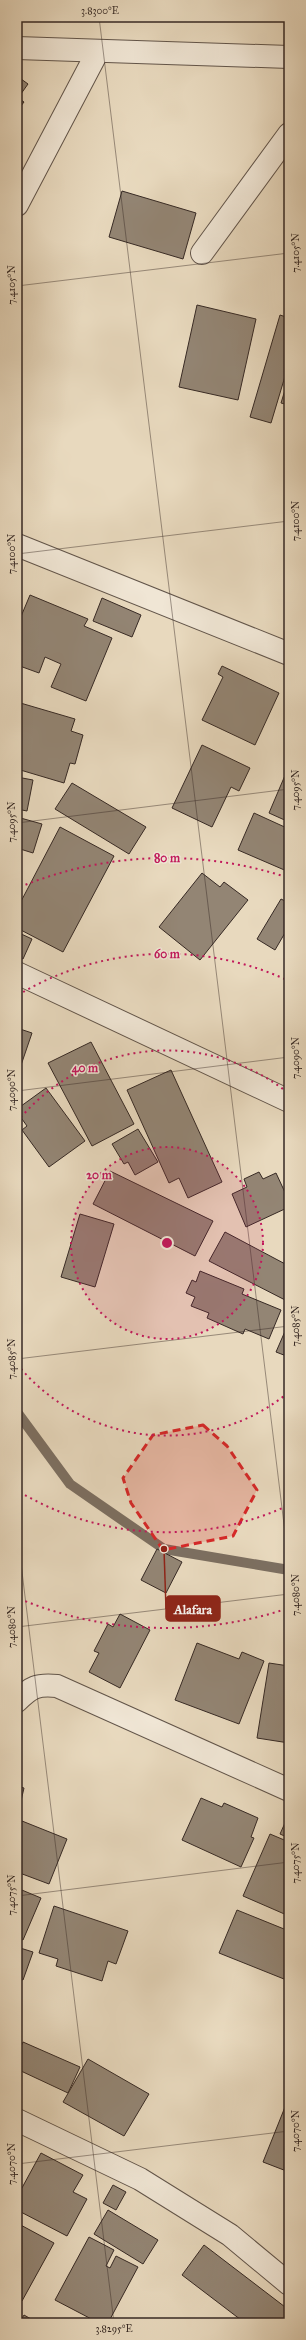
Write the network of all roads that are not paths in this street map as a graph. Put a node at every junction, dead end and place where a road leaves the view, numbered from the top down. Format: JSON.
{"nodes":[{"id":1,"x":17,"y":48,"type":"edge"},
{"id":2,"x":98,"y":51,"type":"junction"},
{"id":3,"x":289,"y":57,"type":"edge"},
{"id":4,"x":289,"y":134,"type":"edge"},
{"id":5,"x":17,"y":205,"type":"edge"},
{"id":6,"x":202,"y":253,"type":"dead end"},
{"id":7,"x":17,"y":546,"type":"edge"},
{"id":8,"x":289,"y":654,"type":"edge"},
{"id":9,"x":17,"y":973,"type":"edge"},
{"id":10,"x":289,"y":1101,"type":"edge"},
{"id":11,"x":17,"y":1701,"type":"edge"},
{"id":12,"x":289,"y":1790,"type":"edge"},
{"id":13,"x":17,"y":2120,"type":"edge"},
{"id":14,"x":289,"y":2284,"type":"edge"}],
"edges":[{"from":1,"to":2,"type":"street"},
{"from":2,"to":3,"type":"street"},
{"from":2,"to":5,"type":"street"},
{"from":4,"to":6,"type":"street"},
{"from":7,"to":8,"type":"street"},
{"from":9,"to":10,"type":"street"},
{"from":11,"to":12,"type":"street"},
{"from":13,"to":14,"type":"street"}]}
